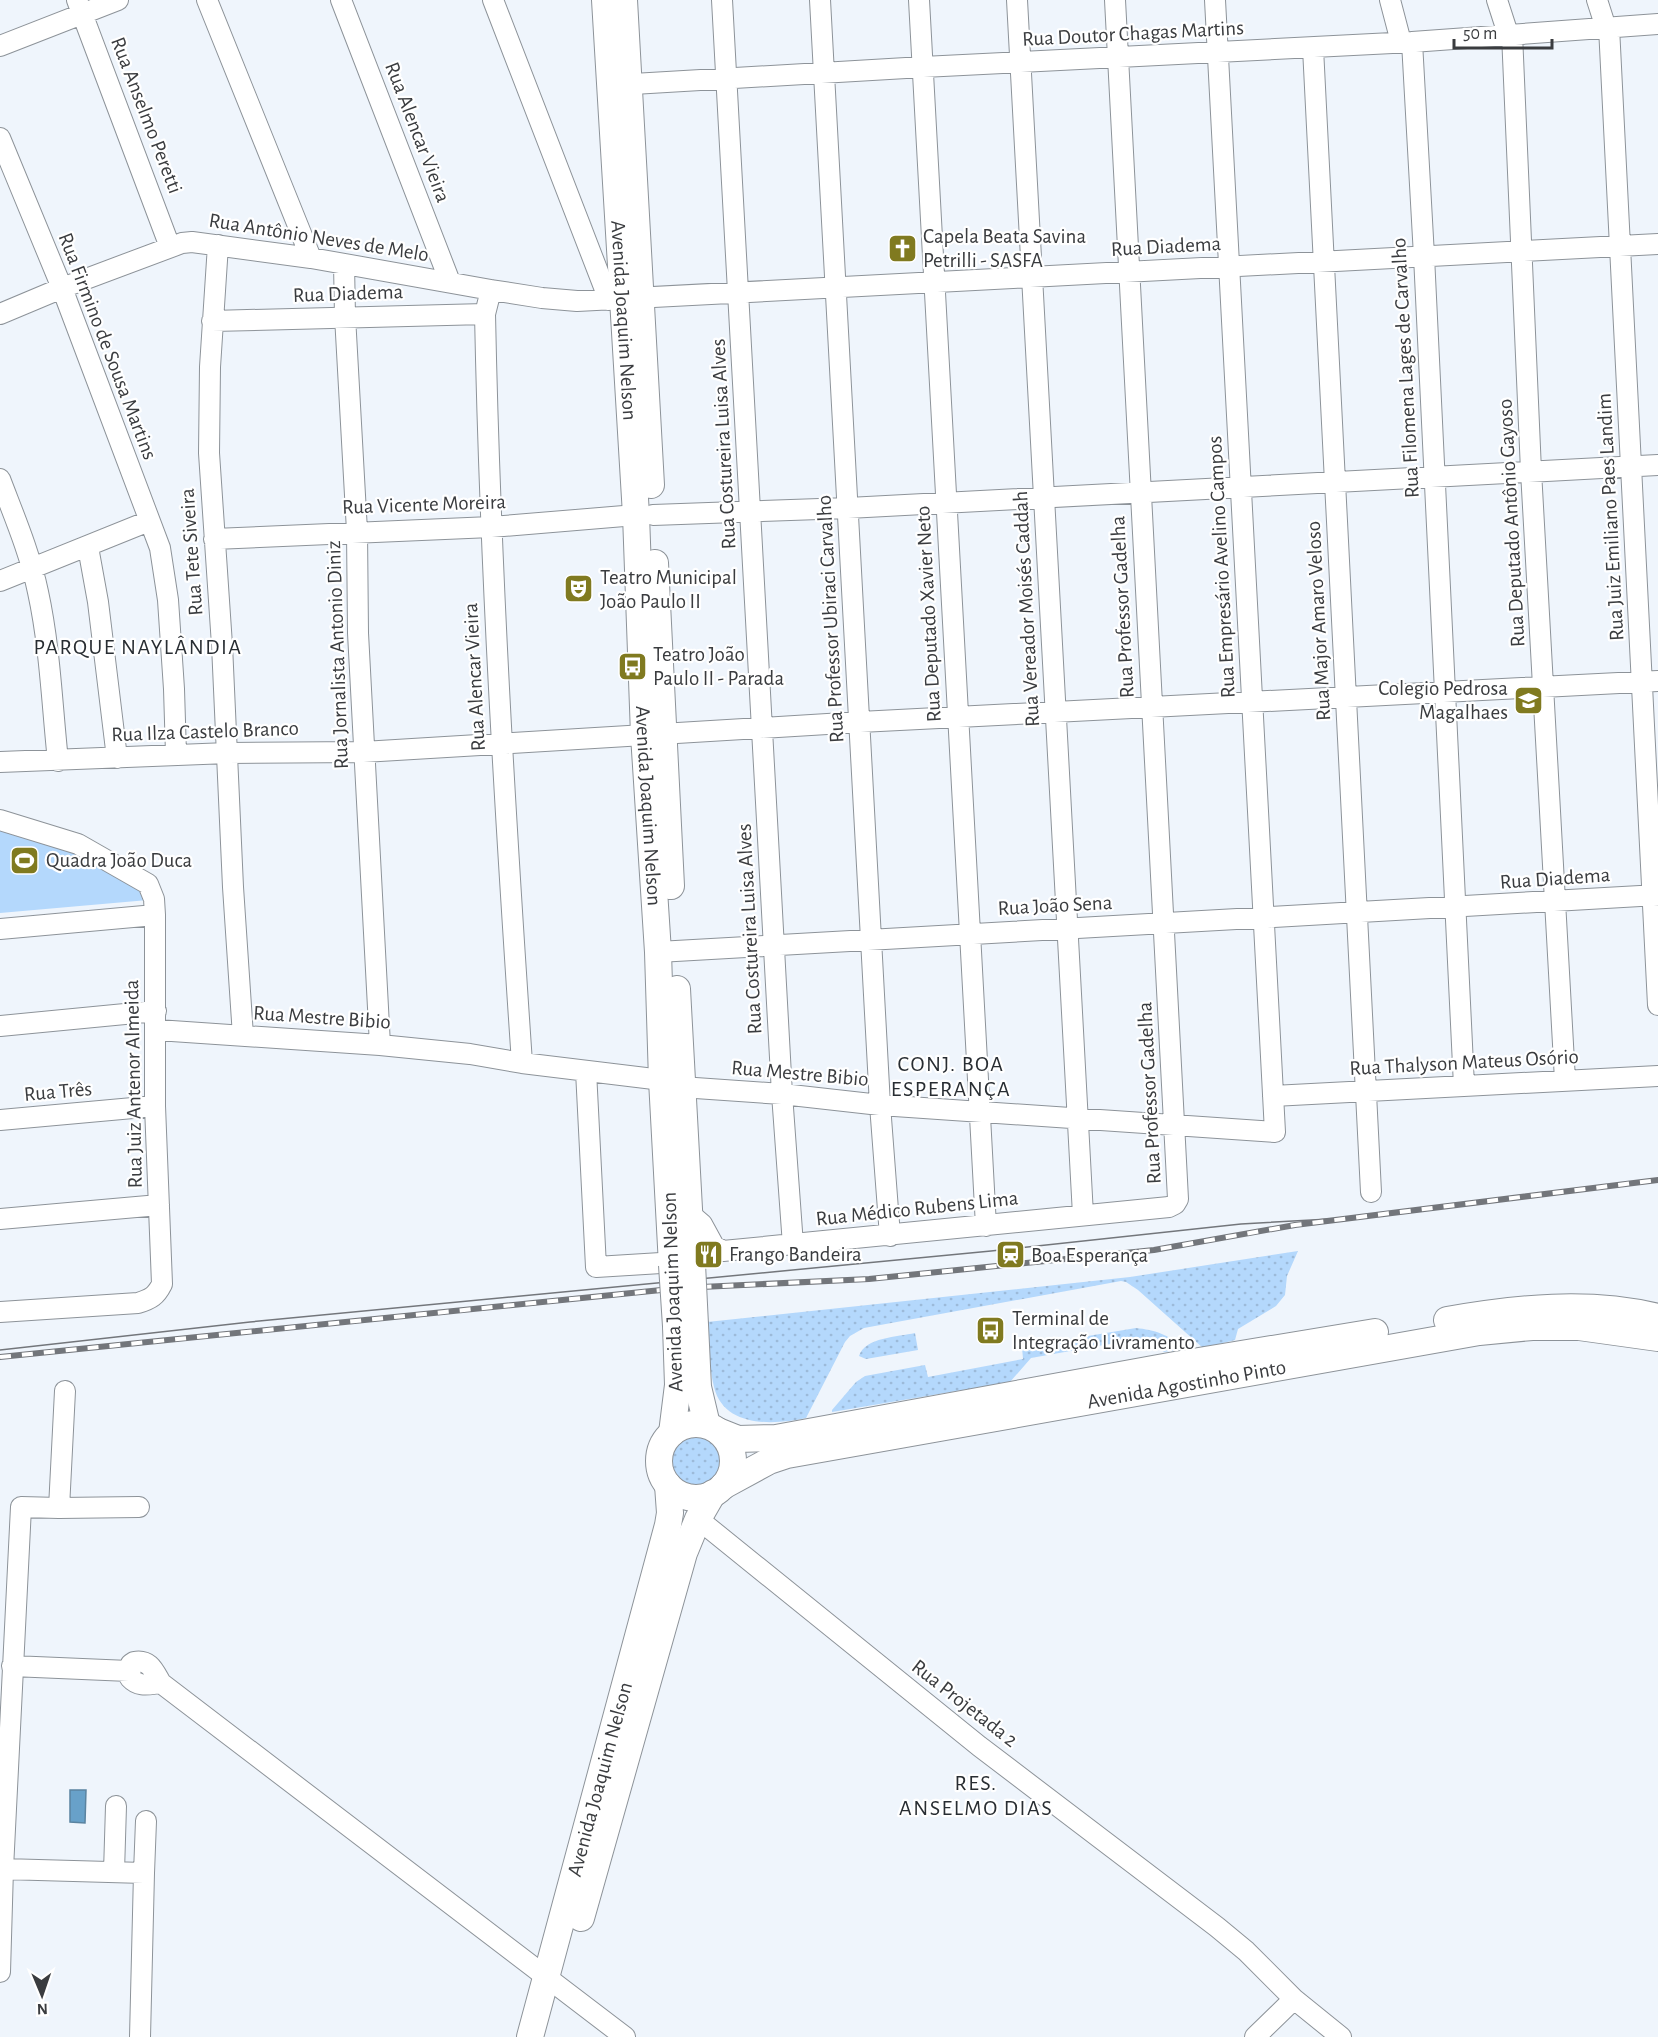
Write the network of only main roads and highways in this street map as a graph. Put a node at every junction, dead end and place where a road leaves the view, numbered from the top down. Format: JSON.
{"nodes":[{"id":1,"x":604,"y":0,"type":"edge"},
{"id":2,"x":624,"y":0,"type":"edge"},
{"id":3,"x":619,"y":85,"type":"junction"},
{"id":4,"x":671,"y":1084,"type":"junction"},
{"id":5,"x":675,"y":1264,"type":"junction"},
{"id":6,"x":1658,"y":1317,"type":"edge"},
{"id":7,"x":685,"y":1326,"type":"junction"},
{"id":8,"x":1658,"y":1338,"type":"edge"},
{"id":9,"x":712,"y":1428,"type":"junction"},
{"id":10,"x":672,"y":1432,"type":"junction"},
{"id":11,"x":668,"y":1485,"type":"junction"},
{"id":12,"x":718,"y":1489,"type":"junction"},
{"id":13,"x":554,"y":1984,"type":"junction"},
{"id":14,"x":530,"y":2037,"type":"edge"},
{"id":15,"x":548,"y":2037,"type":"edge"}],
"edges":[{"from":1,"to":3,"type":"main road","name":"Avenida Joaquim Nelson"},
{"from":2,"to":3,"type":"main road","name":"Avenida Joaquim Nelson"},
{"from":3,"to":4,"type":"main road","name":"Avenida Joaquim Nelson"},
{"from":4,"to":5,"type":"main road","name":"Avenida Joaquim Nelson"},
{"from":4,"to":5,"type":"main road","name":"Avenida Joaquim Nelson"},
{"from":5,"to":7,"type":"main road","name":"Avenida Joaquim Nelson","bridge":true},
{"from":6,"to":9,"type":"main road","name":"Avenida Agostinho Pinto"},
{"from":7,"to":9,"type":"main road","name":"Avenida Joaquim Nelson"},
{"from":7,"to":10,"type":"main road","name":"Avenida Joaquim Nelson"},
{"from":8,"to":12,"type":"main road","name":"Avenida Agostinho Pinto"},
{"from":9,"to":10,"type":"main road"},
{"from":9,"to":12,"type":"main road"},
{"from":10,"to":11,"type":"main road"},
{"from":11,"to":12,"type":"main road"},
{"from":11,"to":13,"type":"main road","name":"Avenida Joaquim Nelson"},
{"from":12,"to":13,"type":"main road","name":"Avenida Joaquim Nelson"},
{"from":13,"to":14,"type":"main road","name":"Avenida Joaquim Nelson"},
{"from":13,"to":15,"type":"main road","name":"Avenida Joaquim Nelson"}]}
